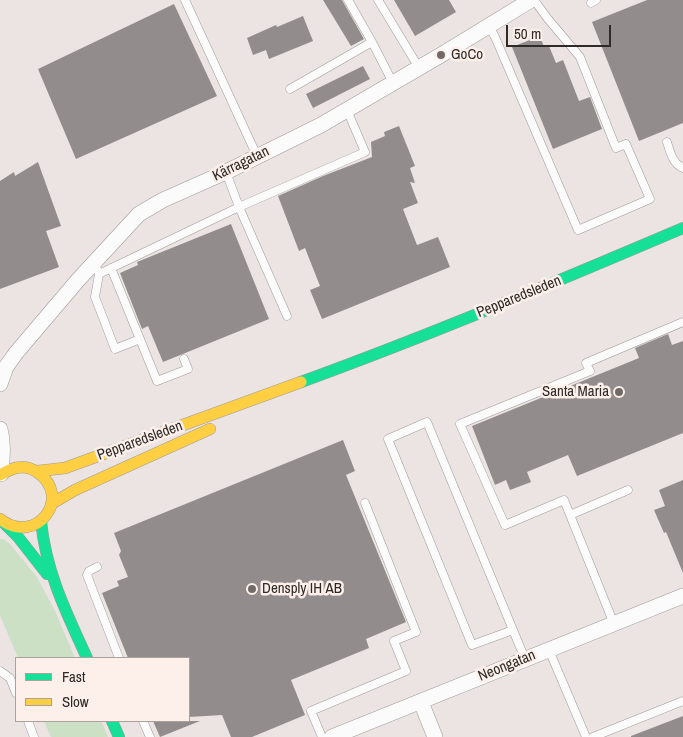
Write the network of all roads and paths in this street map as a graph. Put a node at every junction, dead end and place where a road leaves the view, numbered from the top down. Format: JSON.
{"nodes":[{"id":1,"x":185,"y":0,"type":"edge"},
{"id":2,"x":348,"y":0,"type":"edge"},
{"id":3,"x":378,"y":0,"type":"edge"},
{"id":4,"x":533,"y":0,"type":"edge"},
{"id":5,"x":489,"y":26,"type":"junction"},
{"id":6,"x":372,"y":42,"type":"junction"},
{"id":7,"x":418,"y":68,"type":"junction"},
{"id":8,"x":393,"y":84,"type":"junction"},
{"id":9,"x":290,"y":89,"type":"dead end"},
{"id":10,"x":347,"y":110,"type":"junction"},
{"id":11,"x":667,"y":142,"type":"dead end"},
{"id":12,"x":257,"y":156,"type":"junction"},
{"id":13,"x":683,"y":168,"type":"edge"},
{"id":14,"x":226,"y":172,"type":"junction"},
{"id":15,"x":239,"y":207,"type":"junction"},
{"id":16,"x":683,"y":228,"type":"edge"},
{"id":17,"x":97,"y":268,"type":"junction"},
{"id":18,"x":111,"y":268,"type":"junction"},
{"id":19,"x":287,"y":316,"type":"dead end"},
{"id":20,"x":683,"y":322,"type":"edge"},
{"id":21,"x":140,"y":339,"type":"junction"},
{"id":22,"x":184,"y":359,"type":"dead end"},
{"id":23,"x":354,"y":363,"type":"junction"},
{"id":24,"x":3,"y":366,"type":"edge"},
{"id":25,"x":0,"y":384,"type":"edge"},
{"id":26,"x":1,"y":432,"type":"edge"},
{"id":27,"x":33,"y":469,"type":"junction"},
{"id":28,"x":1,"y":475,"type":"edge"},
{"id":29,"x":628,"y":490,"type":"dead end"},
{"id":30,"x":56,"y":502,"type":"junction"},
{"id":31,"x":365,"y":503,"type":"dead end"},
{"id":32,"x":570,"y":515,"type":"junction"},
{"id":33,"x":41,"y":521,"type":"junction"},
{"id":34,"x":55,"y":523,"type":"dead end"},
{"id":35,"x":1,"y":525,"type":"edge"},
{"id":36,"x":55,"y":542,"type":"dead end"},
{"id":37,"x":97,"y":567,"type":"dead end"},
{"id":38,"x":54,"y":585,"type":"junction"},
{"id":39,"x":683,"y":596,"type":"edge"},
{"id":40,"x":614,"y":624,"type":"junction"},
{"id":41,"x":513,"y":630,"type":"junction"},
{"id":42,"x":549,"y":650,"type":"junction"},
{"id":43,"x":87,"y":657,"type":"edge"},
{"id":44,"x":119,"y":657,"type":"edge"},
{"id":45,"x":525,"y":659,"type":"junction"},
{"id":46,"x":0,"y":671,"type":"edge"},
{"id":47,"x":15,"y":690,"type":"edge"},
{"id":48,"x":683,"y":701,"type":"edge"},
{"id":49,"x":421,"y":702,"type":"junction"},
{"id":50,"x":28,"y":722,"type":"edge"},
{"id":51,"x":112,"y":722,"type":"edge"},
{"id":52,"x":143,"y":722,"type":"edge"},
{"id":53,"x":34,"y":737,"type":"edge"},
{"id":54,"x":119,"y":737,"type":"edge"},
{"id":55,"x":150,"y":737,"type":"edge"},
{"id":56,"x":322,"y":737,"type":"edge"},
{"id":57,"x":332,"y":737,"type":"edge"},
{"id":58,"x":435,"y":737,"type":"edge"},
{"id":59,"x":586,"y":737,"type":"edge"},
{"id":60,"x":593,"y":737,"type":"edge"}],
"edges":[{"from":1,"to":12,"type":"lane"},
{"from":2,"to":6,"type":"lane"},
{"from":3,"to":7,"type":"lane"},
{"from":4,"to":5,"type":"street","name":"Kärragatan"},
{"from":4,"to":5,"type":"lane"},
{"from":5,"to":7,"type":"street","name":"Kärragatan"},
{"from":6,"to":8,"type":"lane"},
{"from":6,"to":9,"type":"lane"},
{"from":7,"to":8,"type":"street","name":"Kärragatan"},
{"from":8,"to":10,"type":"street","name":"Kärragatan"},
{"from":10,"to":12,"type":"street","name":"Kärragatan"},
{"from":10,"to":15,"type":"lane"},
{"from":11,"to":13,"type":"lane"},
{"from":12,"to":14,"type":"street","name":"Kärragatan"},
{"from":14,"to":15,"type":"lane"},
{"from":14,"to":17,"type":"street","name":"Kärragatan"},
{"from":15,"to":18,"type":"lane"},
{"from":15,"to":19,"type":"lane"},
{"from":16,"to":23,"type":"street","name":"Pepparedsleden"},
{"from":17,"to":18,"type":"lane"},
{"from":17,"to":21,"type":"lane"},
{"from":17,"to":24,"type":"street","name":"Kärragatan"},
{"from":18,"to":21,"type":"lane"},
{"from":20,"to":32,"type":"lane"},
{"from":21,"to":22,"type":"lane"},
{"from":23,"to":27,"type":"street","name":"Pepparedsleden"},
{"from":23,"to":30,"type":"street","name":"Pepparedsleden"},
{"from":24,"to":25,"type":"street","name":"Kärragatan"},
{"from":26,"to":27,"type":"street"},
{"from":26,"to":28,"type":"street"},
{"from":27,"to":28,"type":"street","name":"Pepparedsleden"},
{"from":27,"to":30,"type":"street"},
{"from":29,"to":32,"type":"lane"},
{"from":30,"to":33,"type":"street"},
{"from":30,"to":34,"type":"street"},
{"from":31,"to":56,"type":"lane"},
{"from":32,"to":40,"type":"lane"},
{"from":33,"to":35,"type":"street"},
{"from":33,"to":38,"type":"street"},
{"from":35,"to":38,"type":"street"},
{"from":36,"to":38,"type":"street"},
{"from":37,"to":44,"type":"lane"},
{"from":38,"to":43,"type":"street"},
{"from":39,"to":40,"type":"street","name":"Neongatan"},
{"from":40,"to":42,"type":"street","name":"Neongatan"},
{"from":41,"to":41,"type":"lane"},
{"from":41,"to":45,"type":"lane"},
{"from":42,"to":45,"type":"street","name":"Neongatan"},
{"from":42,"to":59,"type":"lane"},
{"from":45,"to":49,"type":"street","name":"Neongatan"},
{"from":46,"to":47,"type":"lane"},
{"from":48,"to":60,"type":"lane"},
{"from":49,"to":57,"type":"street","name":"Neongatan"},
{"from":49,"to":58,"type":"street"},
{"from":50,"to":53,"type":"lane"},
{"from":51,"to":54,"type":"street"},
{"from":52,"to":55,"type":"lane"}]}
